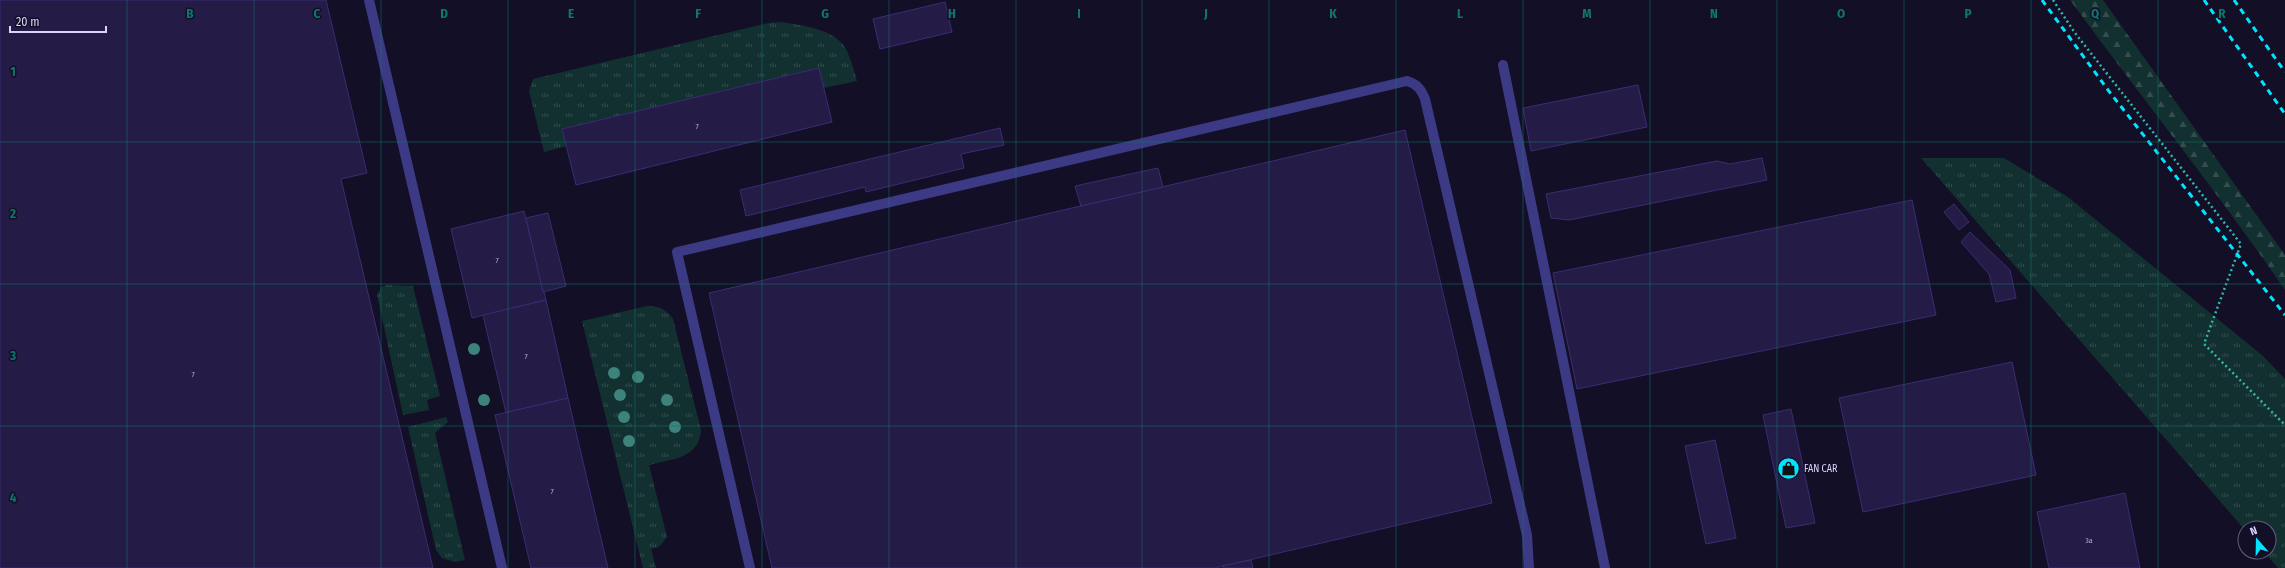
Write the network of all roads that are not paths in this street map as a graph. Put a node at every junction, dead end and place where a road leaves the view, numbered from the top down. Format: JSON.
{"nodes":[{"id":1,"x":369,"y":0,"type":"edge"},
{"id":2,"x":1503,"y":65,"type":"dead end"},
{"id":3,"x":502,"y":568,"type":"edge"},
{"id":4,"x":750,"y":568,"type":"edge"},
{"id":5,"x":1529,"y":568,"type":"edge"},
{"id":6,"x":1605,"y":568,"type":"edge"}],
"edges":[{"from":1,"to":3,"type":"lane"},
{"from":2,"to":6,"type":"lane"},
{"from":4,"to":5,"type":"lane"}]}
